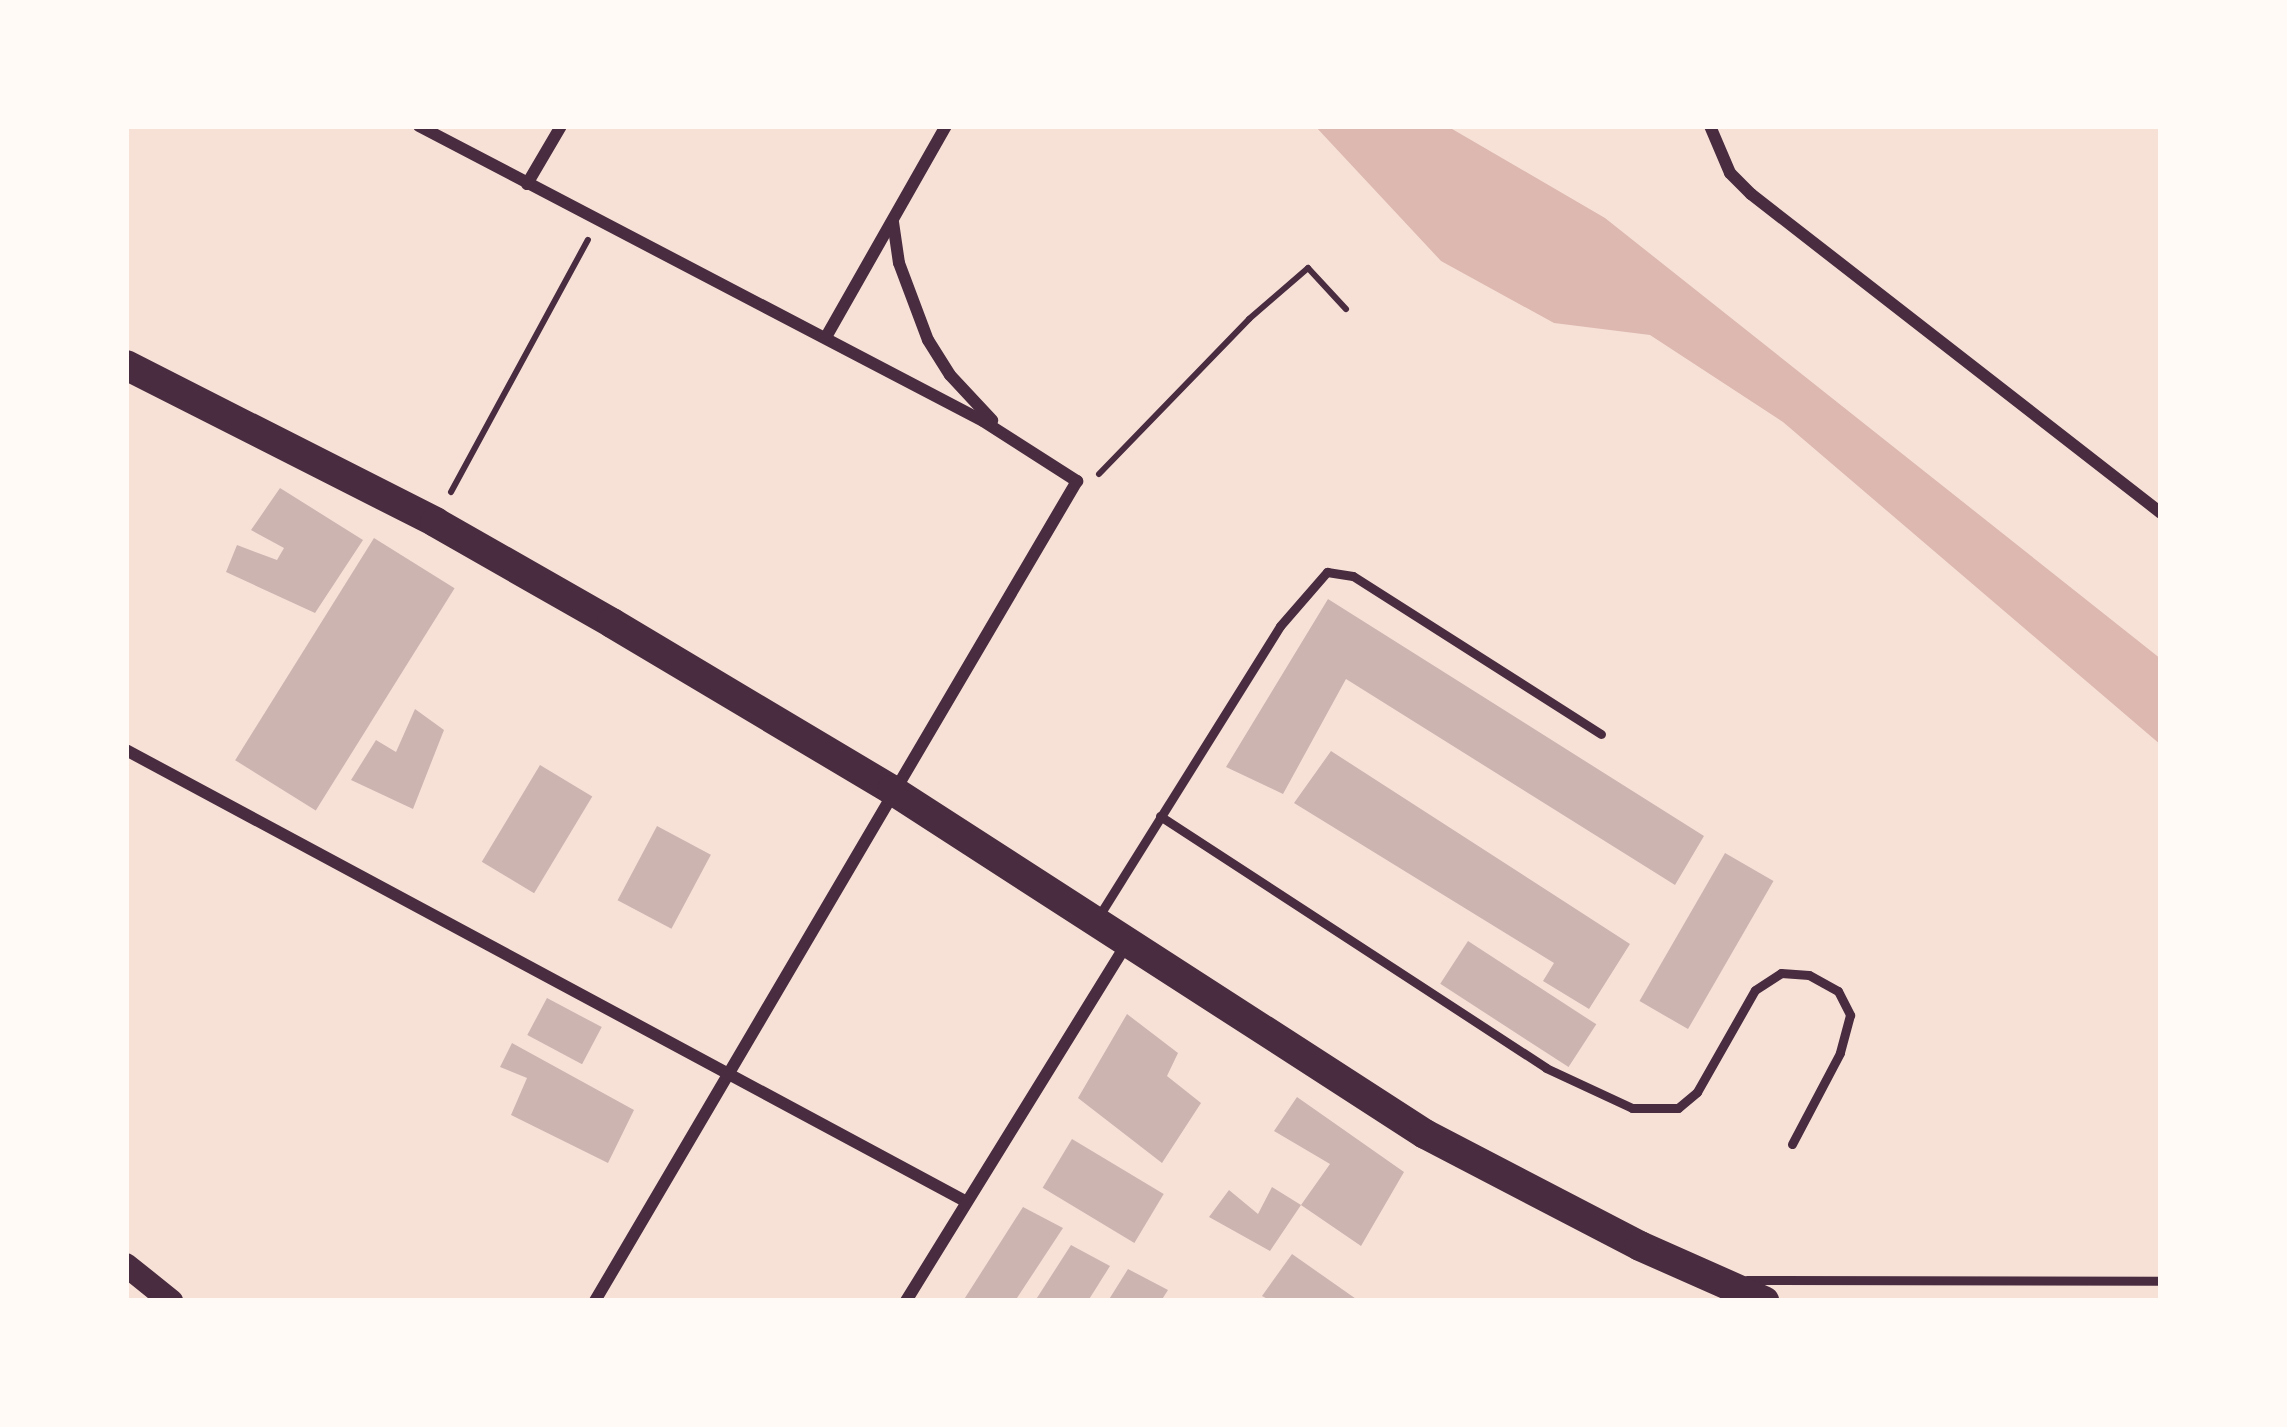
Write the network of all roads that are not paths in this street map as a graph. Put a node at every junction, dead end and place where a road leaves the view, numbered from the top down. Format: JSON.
{"nodes":[{"id":1,"x":419,"y":126,"type":"edge"},
{"id":2,"x":561,"y":126,"type":"edge"},
{"id":3,"x":946,"y":126,"type":"edge"},
{"id":4,"x":1709,"y":126,"type":"edge"},
{"id":5,"x":527,"y":184,"type":"junction"},
{"id":6,"x":893,"y":222,"type":"junction"},
{"id":7,"x":826,"y":338,"type":"junction"},
{"id":8,"x":126,"y":365,"type":"edge"},
{"id":9,"x":1008,"y":436,"type":"junction"},
{"id":10,"x":2161,"y":513,"type":"edge"},
{"id":11,"x":1600,"y":734,"type":"dead end"},
{"id":12,"x":126,"y":750,"type":"edge"},
{"id":13,"x":892,"y":790,"type":"junction"},
{"id":14,"x":1160,"y":816,"type":"junction"},
{"id":15,"x":1094,"y":924,"type":"junction"},
{"id":16,"x":1126,"y":945,"type":"junction"},
{"id":17,"x":730,"y":1076,"type":"junction"},
{"id":18,"x":1792,"y":1144,"type":"dead end"},
{"id":19,"x":965,"y":1202,"type":"junction"},
{"id":20,"x":126,"y":1265,"type":"edge"},
{"id":21,"x":1718,"y":1281,"type":"junction"},
{"id":22,"x":2161,"y":1281,"type":"edge"},
{"id":23,"x":171,"y":1301,"type":"edge"},
{"id":24,"x":595,"y":1301,"type":"edge"},
{"id":25,"x":906,"y":1301,"type":"edge"},
{"id":26,"x":1764,"y":1301,"type":"edge"}],
"edges":[{"from":1,"to":5,"type":"street"},
{"from":2,"to":5,"type":"street"},
{"from":3,"to":6,"type":"street"},
{"from":4,"to":10,"type":"street"},
{"from":5,"to":7,"type":"street"},
{"from":6,"to":7,"type":"street"},
{"from":6,"to":9,"type":"street"},
{"from":7,"to":9,"type":"street"},
{"from":8,"to":13,"type":"main road"},
{"from":9,"to":13,"type":"street"},
{"from":11,"to":14,"type":"lane"},
{"from":12,"to":17,"type":"street"},
{"from":13,"to":15,"type":"main road"},
{"from":13,"to":17,"type":"street"},
{"from":14,"to":15,"type":"lane"},
{"from":14,"to":18,"type":"lane"},
{"from":15,"to":16,"type":"main road"},
{"from":16,"to":19,"type":"street"},
{"from":16,"to":21,"type":"main road"},
{"from":17,"to":19,"type":"street"},
{"from":17,"to":24,"type":"street"},
{"from":19,"to":25,"type":"street"},
{"from":20,"to":23,"type":"main road"},
{"from":21,"to":22,"type":"lane"},
{"from":21,"to":26,"type":"main road"}]}
